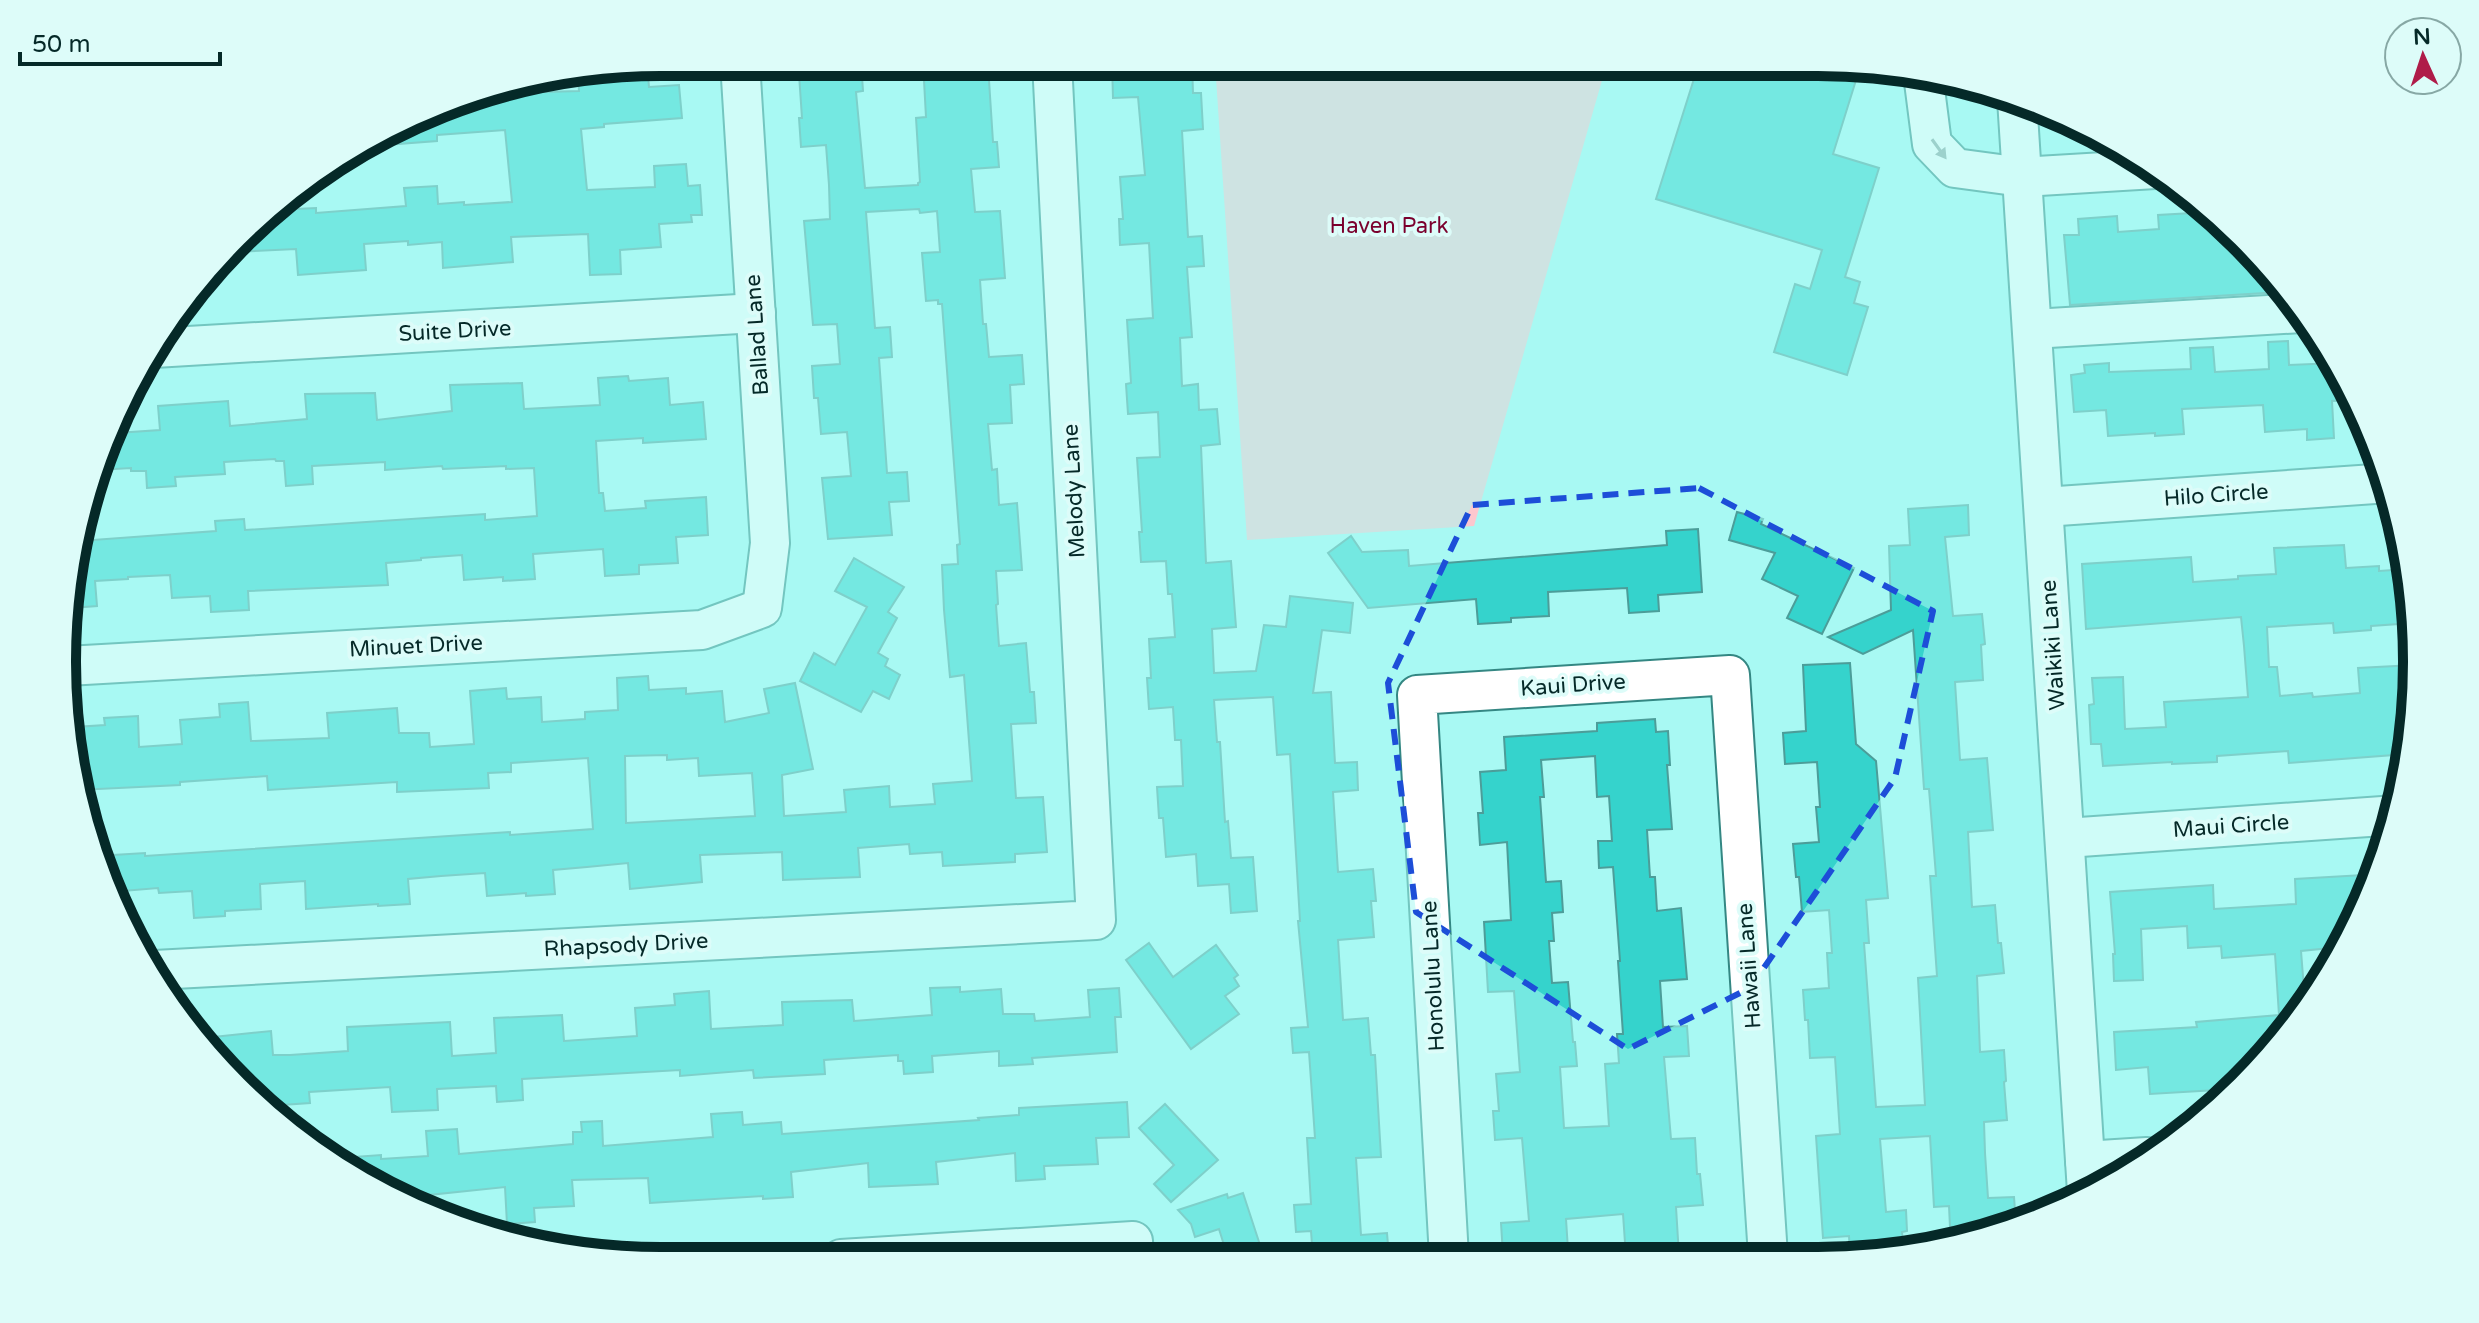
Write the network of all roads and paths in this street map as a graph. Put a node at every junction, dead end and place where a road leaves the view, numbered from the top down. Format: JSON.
{"nodes":[{"id":1,"x":741,"y":76,"type":"edge"},
{"id":2,"x":1053,"y":76,"type":"edge"},
{"id":3,"x":1925,"y":86,"type":"edge"},
{"id":4,"x":2018,"y":112,"type":"edge"},
{"id":5,"x":2135,"y":170,"type":"edge"},
{"id":6,"x":2022,"y":177,"type":"junction"},
{"id":7,"x":756,"y":313,"type":"junction"},
{"id":8,"x":2288,"y":314,"type":"edge"},
{"id":9,"x":2032,"y":329,"type":"junction"},
{"id":10,"x":168,"y":347,"type":"edge"},
{"id":11,"x":2375,"y":484,"type":"edge"},
{"id":12,"x":2044,"y":507,"type":"junction"},
{"id":13,"x":762,"y":608,"type":"joint"},
{"id":14,"x":76,"y":665,"type":"edge"},
{"id":15,"x":1730,"y":675,"type":"joint"},
{"id":16,"x":1417,"y":695,"type":"joint"},
{"id":17,"x":2382,"y":816,"type":"edge"},
{"id":18,"x":2066,"y":838,"type":"junction"},
{"id":19,"x":1096,"y":920,"type":"joint"},
{"id":20,"x":164,"y":970,"type":"edge"},
{"id":21,"x":2111,"y":1168,"type":"edge"},
{"id":22,"x":2086,"y":1176,"type":"edge"},
{"id":23,"x":1448,"y":1247,"type":"edge"},
{"id":24,"x":1767,"y":1247,"type":"edge"}],
"edges":[{"from":1,"to":7,"type":"street","name":"Ballad Lane"},
{"from":2,"to":19,"type":"street","name":"Melody Lane"},
{"from":3,"to":6,"type":"street","one_way":true},
{"from":4,"to":6,"type":"street","name":"Waikiki Lane"},
{"from":5,"to":6,"type":"street"},
{"from":6,"to":9,"type":"street","name":"Waikiki Lane"},
{"from":7,"to":10,"type":"street","name":"Suite Drive"},
{"from":7,"to":13,"type":"street","name":"Ballad Lane"},
{"from":8,"to":9,"type":"street"},
{"from":9,"to":12,"type":"street","name":"Waikiki Lane"},
{"from":11,"to":12,"type":"street","name":"Hilo Circle"},
{"from":12,"to":18,"type":"street","name":"Waikiki Lane"},
{"from":13,"to":14,"type":"street","name":"Minuet Drive"},
{"from":15,"to":16,"type":"street","name":"Kaui Drive"},
{"from":15,"to":24,"type":"street","name":"Hawaii Lane"},
{"from":16,"to":23,"type":"street","name":"Honolulu Lane"},
{"from":17,"to":18,"type":"street","name":"Maui Circle"},
{"from":18,"to":22,"type":"street","name":"Waikiki Lane"},
{"from":19,"to":20,"type":"street","name":"Rhapsody Drive"},
{"from":21,"to":22,"type":"street"}]}
